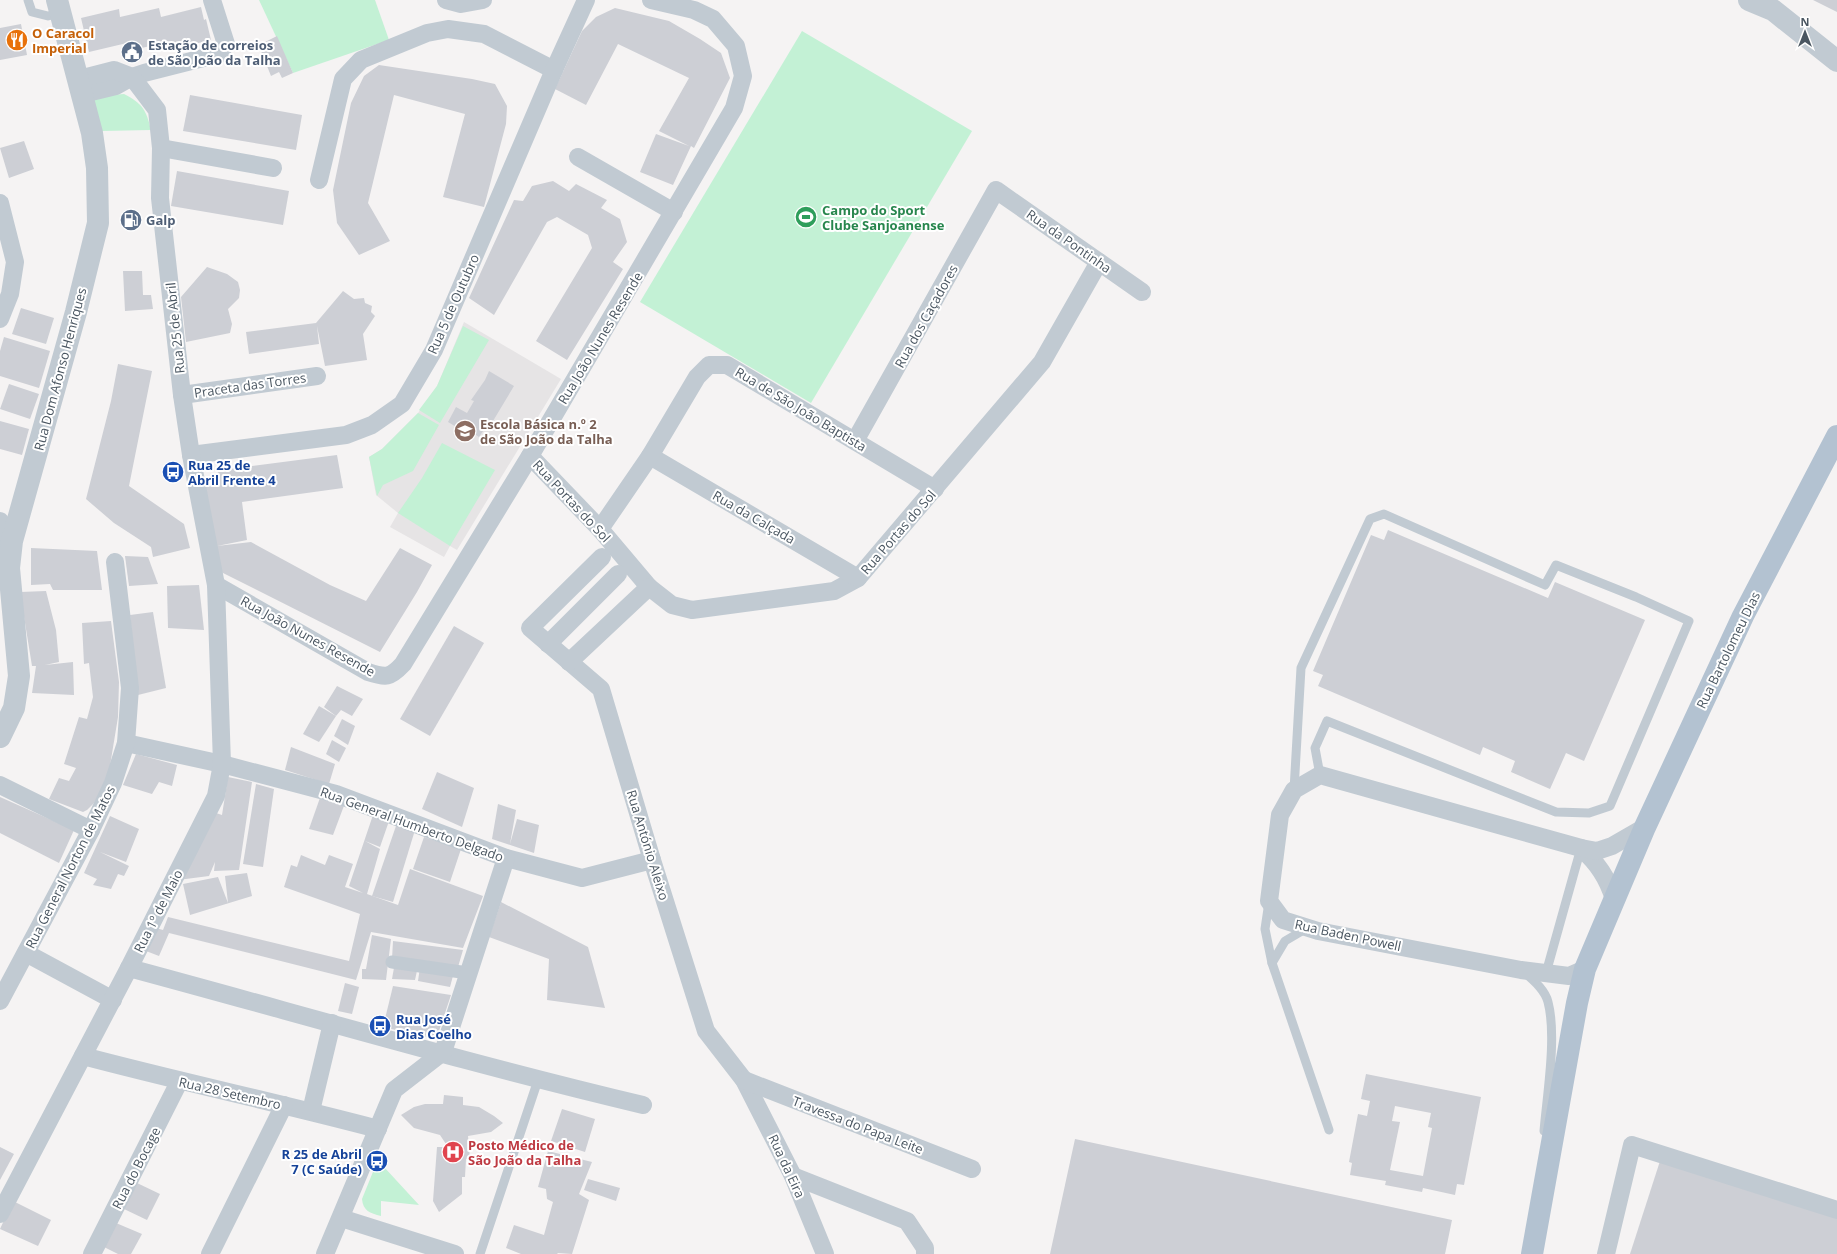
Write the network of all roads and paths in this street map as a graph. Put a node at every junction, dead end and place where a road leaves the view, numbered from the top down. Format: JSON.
{"nodes":[{"id":1,"x":28,"y":0,"type":"edge"},
{"id":2,"x":212,"y":0,"type":"edge"},
{"id":3,"x":446,"y":0,"type":"edge"},
{"id":4,"x":483,"y":0,"type":"edge"},
{"id":5,"x":586,"y":0,"type":"edge"},
{"id":6,"x":651,"y":0,"type":"edge"},
{"id":7,"x":1749,"y":0,"type":"edge"},
{"id":8,"x":59,"y":6,"type":"edge"},
{"id":9,"x":1837,"y":61,"type":"edge"},
{"id":10,"x":554,"y":70,"type":"junction"},
{"id":11,"x":132,"y":77,"type":"junction"},
{"id":12,"x":81,"y":86,"type":"junction"},
{"id":13,"x":161,"y":148,"type":"junction"},
{"id":14,"x":578,"y":157,"type":"dead end"},
{"id":15,"x":273,"y":168,"type":"dead end"},
{"id":16,"x":319,"y":180,"type":"dead end"},
{"id":17,"x":996,"y":190,"type":"joint"},
{"id":18,"x":0,"y":203,"type":"edge"},
{"id":19,"x":674,"y":212,"type":"junction"},
{"id":20,"x":1099,"y":262,"type":"junction"},
{"id":21,"x":1142,"y":292,"type":"dead end"},
{"id":22,"x":0,"y":319,"type":"edge"},
{"id":23,"x":317,"y":376,"type":"dead end"},
{"id":24,"x":182,"y":395,"type":"junction"},
{"id":25,"x":1837,"y":436,"type":"edge"},
{"id":26,"x":856,"y":441,"type":"junction"},
{"id":27,"x":191,"y":455,"type":"junction"},
{"id":28,"x":530,"y":456,"type":"junction"},
{"id":29,"x":650,"y":456,"type":"junction"},
{"id":30,"x":935,"y":489,"type":"junction"},
{"id":31,"x":0,"y":521,"type":"edge"},
{"id":32,"x":600,"y":529,"type":"junction"},
{"id":33,"x":602,"y":557,"type":"dead end"},
{"id":34,"x":115,"y":562,"type":"dead end"},
{"id":35,"x":5,"y":568,"type":"edge"},
{"id":36,"x":618,"y":574,"type":"dead end"},
{"id":37,"x":858,"y":578,"type":"junction"},
{"id":38,"x":216,"y":585,"type":"junction"},
{"id":39,"x":649,"y":587,"type":"junction"},
{"id":40,"x":548,"y":644,"type":"junction"},
{"id":41,"x":569,"y":662,"type":"junction"},
{"id":42,"x":0,"y":737,"type":"edge"},
{"id":43,"x":126,"y":743,"type":"junction"},
{"id":44,"x":222,"y":764,"type":"junction"},
{"id":45,"x":1320,"y":775,"type":"junction"},
{"id":46,"x":0,"y":785,"type":"edge"},
{"id":47,"x":1294,"y":790,"type":"junction"},
{"id":48,"x":1645,"y":827,"type":"junction"},
{"id":49,"x":91,"y":830,"type":"junction"},
{"id":50,"x":1581,"y":848,"type":"junction"},
{"id":51,"x":506,"y":858,"type":"junction"},
{"id":52,"x":652,"y":860,"type":"junction"},
{"id":53,"x":1614,"y":899,"type":"junction"},
{"id":54,"x":1269,"y":901,"type":"junction"},
{"id":55,"x":1307,"y":928,"type":"junction"},
{"id":56,"x":26,"y":953,"type":"junction"},
{"id":57,"x":392,"y":962,"type":"dead end"},
{"id":58,"x":1272,"y":963,"type":"junction"},
{"id":59,"x":129,"y":968,"type":"junction"},
{"id":60,"x":1585,"y":969,"type":"junction"},
{"id":61,"x":1521,"y":970,"type":"junction"},
{"id":62,"x":468,"y":973,"type":"junction"},
{"id":63,"x":1546,"y":973,"type":"junction"},
{"id":64,"x":113,"y":1000,"type":"junction"},
{"id":65,"x":0,"y":1001,"type":"edge"},
{"id":66,"x":332,"y":1023,"type":"junction"},
{"id":67,"x":443,"y":1052,"type":"junction"},
{"id":68,"x":83,"y":1056,"type":"junction"},
{"id":69,"x":538,"y":1080,"type":"junction"},
{"id":70,"x":744,"y":1080,"type":"junction"},
{"id":71,"x":180,"y":1082,"type":"junction"},
{"id":72,"x":284,"y":1105,"type":"junction"},
{"id":73,"x":642,"y":1105,"type":"dead end"},
{"id":74,"x":311,"y":1111,"type":"junction"},
{"id":75,"x":378,"y":1129,"type":"junction"},
{"id":76,"x":1329,"y":1130,"type":"dead end"},
{"id":77,"x":972,"y":1169,"type":"dead end"},
{"id":78,"x":793,"y":1176,"type":"junction"},
{"id":79,"x":1541,"y":1208,"type":"junction"},
{"id":80,"x":1837,"y":1210,"type":"edge"},
{"id":81,"x":0,"y":1214,"type":"edge"},
{"id":82,"x":341,"y":1218,"type":"junction"},
{"id":83,"x":92,"y":1254,"type":"edge"},
{"id":84,"x":210,"y":1254,"type":"edge"},
{"id":85,"x":326,"y":1254,"type":"edge"},
{"id":86,"x":455,"y":1254,"type":"edge"},
{"id":87,"x":480,"y":1254,"type":"edge"},
{"id":88,"x":825,"y":1254,"type":"edge"},
{"id":89,"x":925,"y":1254,"type":"edge"},
{"id":90,"x":1532,"y":1254,"type":"edge"},
{"id":91,"x":1606,"y":1254,"type":"edge"}],
"edges":[{"from":1,"to":8,"type":"lane"},
{"from":2,"to":11,"type":"street"},
{"from":3,"to":4,"type":"street"},
{"from":5,"to":10,"type":"street","name":"Rua 5 de Outubro"},
{"from":6,"to":19,"type":"street","name":"Rua João Nunes Resende"},
{"from":7,"to":9,"type":"street"},
{"from":8,"to":12,"type":"street","name":"Rua Dom Afonso Henriques"},
{"from":10,"to":16,"type":"street"},
{"from":10,"to":27,"type":"street","name":"Rua 5 de Outubro"},
{"from":11,"to":12,"type":"street"},
{"from":11,"to":13,"type":"street","name":"Rua 25 de Abril"},
{"from":12,"to":35,"type":"street","name":"Rua Dom Afonso Henriques"},
{"from":13,"to":15,"type":"street"},
{"from":13,"to":24,"type":"street","name":"Rua 25 de Abril"},
{"from":14,"to":19,"type":"street"},
{"from":17,"to":20,"type":"street","name":"Rua da Pontinha"},
{"from":17,"to":26,"type":"street","name":"Rua dos Caçadores"},
{"from":18,"to":22,"type":"street"},
{"from":19,"to":28,"type":"street","name":"Rua João Nunes Resende"},
{"from":20,"to":21,"type":"street","name":"Rua da Pontinha"},
{"from":20,"to":30,"type":"street","name":"Rua Portas do Sol"},
{"from":23,"to":24,"type":"street","name":"Praceta das Torres"},
{"from":24,"to":27,"type":"street","name":"Rua 25 de Abril"},
{"from":25,"to":48,"type":"main road","name":"Rua Bartolomeu Dias"},
{"from":26,"to":29,"type":"street","name":"Rua de São João Baptista"},
{"from":26,"to":30,"type":"street","name":"Rua de São João Baptista"},
{"from":27,"to":38,"type":"street","name":"Rua 25 de Abril"},
{"from":28,"to":32,"type":"street","name":"Rua Portas do Sol"},
{"from":28,"to":38,"type":"street","name":"Rua João Nunes Resende"},
{"from":29,"to":32,"type":"street","name":"Rua de São João Baptista"},
{"from":29,"to":37,"type":"street","name":"Rua da Calçada"},
{"from":30,"to":37,"type":"street","name":"Rua Portas do Sol"},
{"from":31,"to":35,"type":"street"},
{"from":32,"to":39,"type":"street","name":"Rua Portas do Sol"},
{"from":33,"to":40,"type":"street","name":"Rua António Aleixo"},
{"from":34,"to":43,"type":"street","name":"Rua General Norton de Matos"},
{"from":35,"to":42,"type":"street","name":"Rua Dom Afonso Henriques"},
{"from":36,"to":40,"type":"street"},
{"from":37,"to":39,"type":"street","name":"Rua Portas do Sol"},
{"from":38,"to":44,"type":"street","name":"Rua 1º de Maio"},
{"from":39,"to":41,"type":"street"},
{"from":40,"to":41,"type":"street","name":"Rua António Aleixo"},
{"from":41,"to":52,"type":"street","name":"Rua António Aleixo"},
{"from":43,"to":44,"type":"street","name":"Rua General Humberto Delgado"},
{"from":43,"to":49,"type":"street","name":"Rua General Norton de Matos"},
{"from":44,"to":51,"type":"street","name":"Rua General Humberto Delgado"},
{"from":44,"to":59,"type":"street","name":"Rua 1º de Maio"},
{"from":45,"to":47,"type":"street"},
{"from":45,"to":47,"type":"lane"},
{"from":45,"to":50,"type":"street"},
{"from":46,"to":49,"type":"street"},
{"from":47,"to":54,"type":"street"},
{"from":48,"to":50,"type":"street"},
{"from":48,"to":53,"type":"main road","name":"Rua Bartolomeu Dias"},
{"from":49,"to":56,"type":"street","name":"Rua General Norton de Matos"},
{"from":50,"to":53,"type":"street"},
{"from":50,"to":63,"type":"lane"},
{"from":51,"to":52,"type":"street","name":"Rua General Humberto Delgado"},
{"from":51,"to":62,"type":"street"},
{"from":52,"to":70,"type":"street","name":"Rua António Aleixo"},
{"from":53,"to":60,"type":"main road","name":"Rua Bartolomeu Dias"},
{"from":54,"to":55,"type":"street","name":"Rua Baden Powell"},
{"from":54,"to":58,"type":"lane"},
{"from":55,"to":58,"type":"lane"},
{"from":55,"to":61,"type":"street","name":"Rua Baden Powell"},
{"from":56,"to":64,"type":"street"},
{"from":56,"to":65,"type":"street","name":"Rua General Norton de Matos"},
{"from":57,"to":62,"type":"street"},
{"from":58,"to":76,"type":"lane"},
{"from":59,"to":64,"type":"street","name":"Rua 1º de Maio"},
{"from":59,"to":66,"type":"street"},
{"from":60,"to":63,"type":"street","name":"Rua Baden Powell"},
{"from":60,"to":79,"type":"main road","name":"Rua Bartolomeu Dias"},
{"from":61,"to":63,"type":"street","name":"Rua Baden Powell"},
{"from":61,"to":79,"type":"lane"},
{"from":62,"to":67,"type":"street"},
{"from":64,"to":68,"type":"street","name":"Rua 1º de Maio"},
{"from":66,"to":67,"type":"street"},
{"from":66,"to":74,"type":"street"},
{"from":67,"to":69,"type":"street"},
{"from":67,"to":75,"type":"street"},
{"from":68,"to":71,"type":"street","name":"Rua 28 Setembro"},
{"from":68,"to":81,"type":"street","name":"Rua 1º de Maio"},
{"from":69,"to":73,"type":"street"},
{"from":69,"to":87,"type":"lane"},
{"from":70,"to":77,"type":"street","name":"Travessa do Papa Leite"},
{"from":70,"to":78,"type":"street","name":"Rua da Eira"},
{"from":71,"to":72,"type":"street","name":"Rua 28 Setembro"},
{"from":71,"to":83,"type":"street","name":"Rua do Bocage"},
{"from":72,"to":74,"type":"street","name":"Rua 28 Setembro"},
{"from":72,"to":84,"type":"street"},
{"from":74,"to":75,"type":"street","name":"Rua 28 Setembro"},
{"from":75,"to":82,"type":"street"},
{"from":78,"to":88,"type":"street","name":"Rua da Eira"},
{"from":78,"to":89,"type":"street"},
{"from":79,"to":90,"type":"main road","name":"Rua Bartolomeu Dias"},
{"from":80,"to":91,"type":"street"},
{"from":82,"to":85,"type":"street"},
{"from":82,"to":86,"type":"street"}]}
